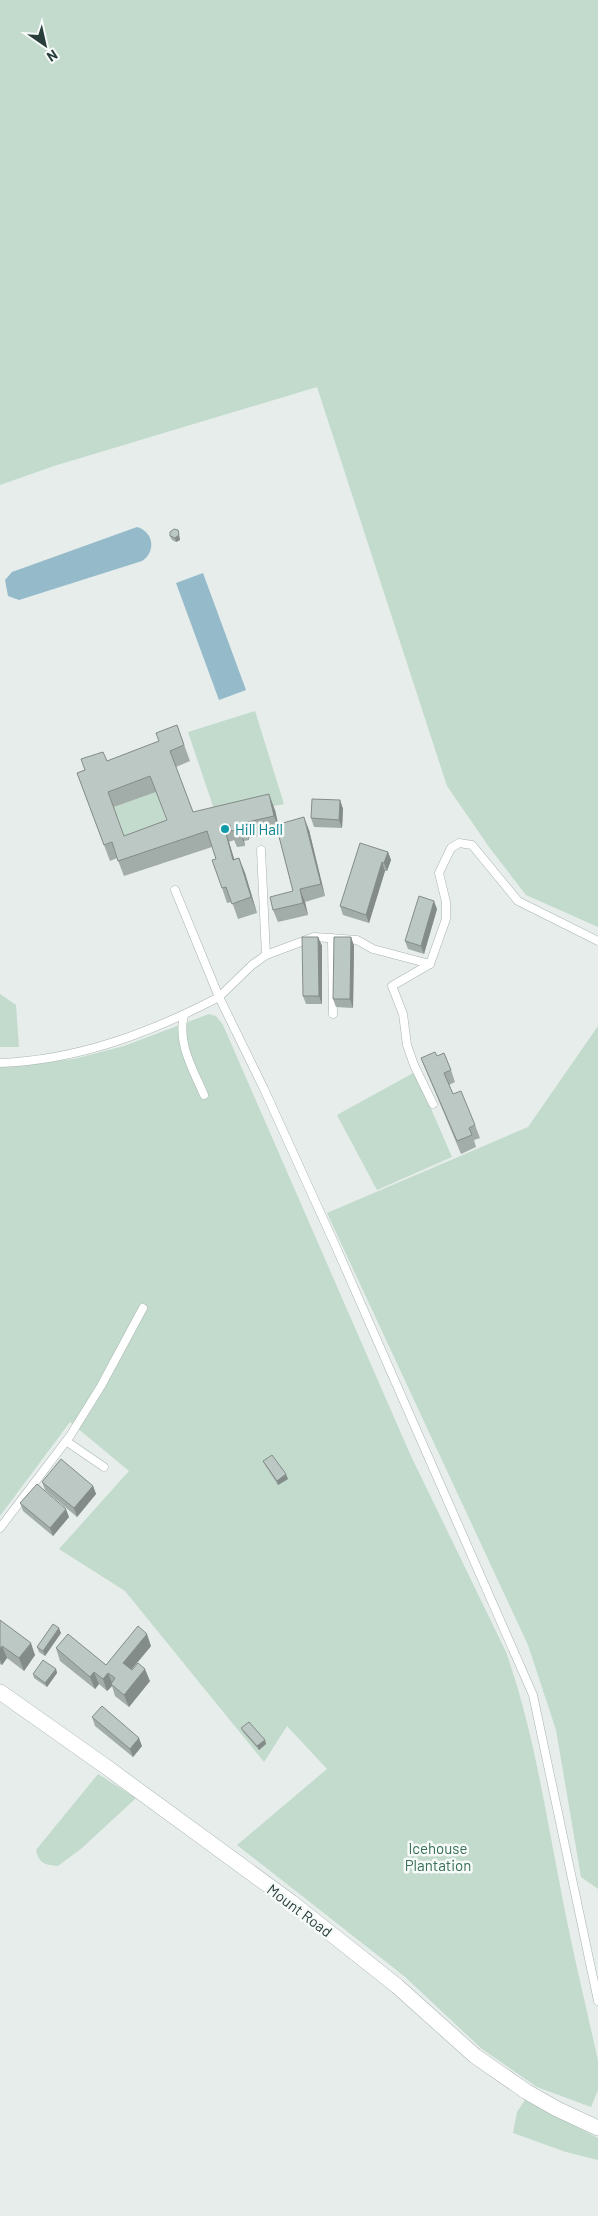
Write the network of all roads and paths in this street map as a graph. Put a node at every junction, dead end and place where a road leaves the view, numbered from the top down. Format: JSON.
{"nodes":[{"id":1,"x":261,"y":850,"type":"dead end"},
{"id":2,"x":175,"y":890,"type":"dead end"},
{"id":3,"x":332,"y":938,"type":"junction"},
{"id":4,"x":598,"y":941,"type":"edge"},
{"id":5,"x":266,"y":955,"type":"junction"},
{"id":6,"x":430,"y":964,"type":"junction"},
{"id":7,"x":219,"y":997,"type":"junction"},
{"id":8,"x":333,"y":1014,"type":"dead end"},
{"id":9,"x":184,"y":1015,"type":"junction"},
{"id":10,"x":0,"y":1063,"type":"edge"},
{"id":11,"x":204,"y":1095,"type":"dead end"},
{"id":12,"x":433,"y":1104,"type":"dead end"},
{"id":13,"x":143,"y":1308,"type":"dead end"},
{"id":14,"x":66,"y":1441,"type":"junction"},
{"id":15,"x":104,"y":1467,"type":"dead end"},
{"id":16,"x":0,"y":1528,"type":"edge"},
{"id":17,"x":0,"y":1692,"type":"edge"},
{"id":18,"x":598,"y":2001,"type":"edge"},
{"id":19,"x":597,"y":2126,"type":"edge"}],
"edges":[{"from":1,"to":5,"type":"lane"},
{"from":2,"to":7,"type":"lane"},
{"from":3,"to":5,"type":"lane"},
{"from":3,"to":6,"type":"lane"},
{"from":3,"to":8,"type":"lane"},
{"from":4,"to":6,"type":"lane"},
{"from":5,"to":7,"type":"lane"},
{"from":6,"to":12,"type":"lane"},
{"from":7,"to":9,"type":"lane"},
{"from":7,"to":18,"type":"lane"},
{"from":9,"to":10,"type":"lane"},
{"from":9,"to":11,"type":"lane"},
{"from":13,"to":14,"type":"lane"},
{"from":14,"to":15,"type":"lane"},
{"from":14,"to":16,"type":"lane"},
{"from":17,"to":19,"type":"street","name":"Mount Road"}]}
